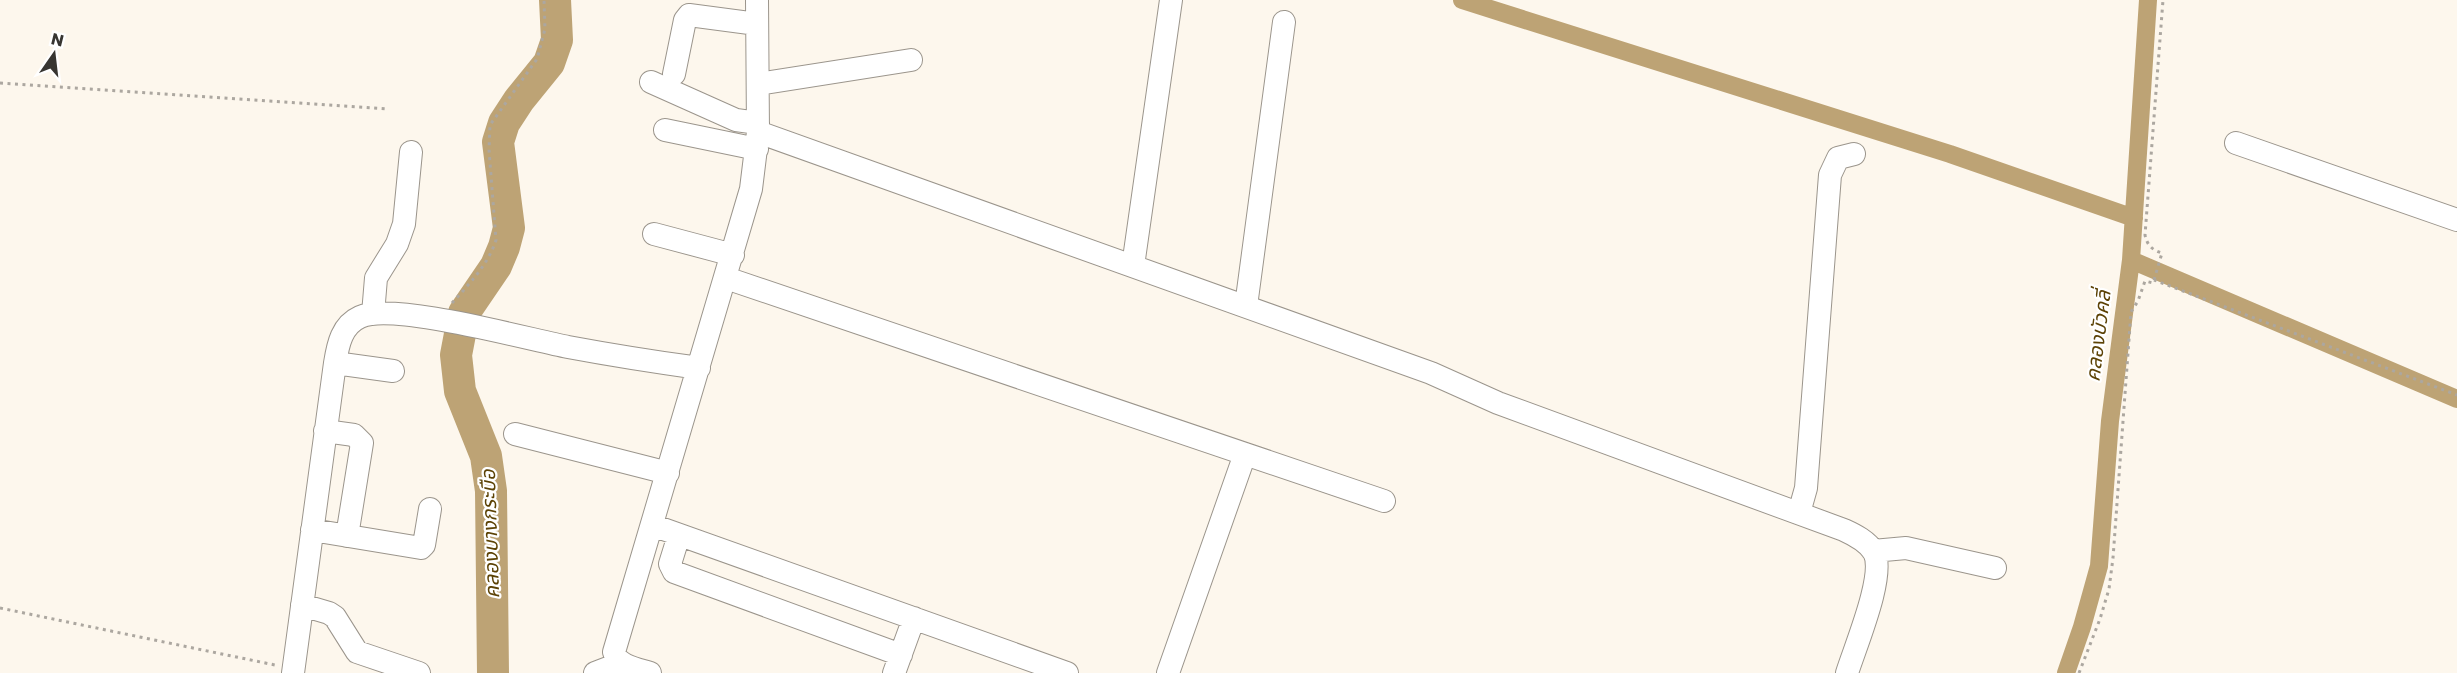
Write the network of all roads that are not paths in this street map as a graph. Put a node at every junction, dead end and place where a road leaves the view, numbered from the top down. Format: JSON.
{"nodes":[{"id":1,"x":757,"y":0,"type":"edge"},
{"id":2,"x":1171,"y":0,"type":"edge"},
{"id":3,"x":1284,"y":22,"type":"dead end"},
{"id":4,"x":757,"y":24,"type":"junction"},
{"id":5,"x":912,"y":60,"type":"dead end"},
{"id":6,"x":674,"y":74,"type":"dead end"},
{"id":7,"x":651,"y":82,"type":"dead end"},
{"id":8,"x":758,"y":84,"type":"junction"},
{"id":9,"x":665,"y":130,"type":"dead end"},
{"id":10,"x":758,"y":135,"type":"junction"},
{"id":11,"x":2236,"y":143,"type":"dead end"},
{"id":12,"x":411,"y":152,"type":"dead end"},
{"id":13,"x":1854,"y":154,"type":"dead end"},
{"id":14,"x":2457,"y":220,"type":"edge"},
{"id":15,"x":654,"y":234,"type":"dead end"},
{"id":16,"x":733,"y":255,"type":"junction"},
{"id":17,"x":1133,"y":266,"type":"junction"},
{"id":18,"x":726,"y":278,"type":"junction"},
{"id":19,"x":1246,"y":306,"type":"junction"},
{"id":20,"x":373,"y":314,"type":"junction"},
{"id":21,"x":335,"y":363,"type":"junction"},
{"id":22,"x":699,"y":368,"type":"junction"},
{"id":23,"x":393,"y":371,"type":"dead end"},
{"id":24,"x":325,"y":430,"type":"junction"},
{"id":25,"x":514,"y":434,"type":"dead end"},
{"id":26,"x":1245,"y":454,"type":"junction"},
{"id":27,"x":668,"y":473,"type":"junction"},
{"id":28,"x":1384,"y":501,"type":"dead end"},
{"id":29,"x":430,"y":509,"type":"dead end"},
{"id":30,"x":1798,"y":513,"type":"junction"},
{"id":31,"x":652,"y":525,"type":"junction"},
{"id":32,"x":312,"y":530,"type":"junction"},
{"id":33,"x":679,"y":535,"type":"junction"},
{"id":34,"x":347,"y":536,"type":"junction"},
{"id":35,"x":1873,"y":551,"type":"junction"},
{"id":36,"x":1995,"y":567,"type":"dead end"},
{"id":37,"x":302,"y":605,"type":"junction"},
{"id":38,"x":914,"y":618,"type":"junction"},
{"id":39,"x":621,"y":663,"type":"junction"},
{"id":40,"x":898,"y":664,"type":"edge"},
{"id":41,"x":1041,"y":669,"type":"edge"},
{"id":42,"x":293,"y":671,"type":"edge"},
{"id":43,"x":419,"y":673,"type":"edge"},
{"id":44,"x":595,"y":673,"type":"edge"},
{"id":45,"x":650,"y":673,"type":"edge"},
{"id":46,"x":1067,"y":673,"type":"edge"},
{"id":47,"x":1168,"y":673,"type":"edge"},
{"id":48,"x":1847,"y":673,"type":"edge"}],
"edges":[{"from":1,"to":4,"type":"street"},
{"from":2,"to":17,"type":"street"},
{"from":3,"to":19,"type":"street"},
{"from":4,"to":6,"type":"street"},
{"from":4,"to":8,"type":"street"},
{"from":5,"to":8,"type":"street"},
{"from":7,"to":10,"type":"street"},
{"from":8,"to":10,"type":"street"},
{"from":9,"to":10,"type":"street"},
{"from":10,"to":16,"type":"street"},
{"from":10,"to":17,"type":"street"},
{"from":11,"to":14,"type":"street"},
{"from":12,"to":20,"type":"street"},
{"from":13,"to":30,"type":"street"},
{"from":15,"to":16,"type":"street"},
{"from":16,"to":18,"type":"street"},
{"from":17,"to":19,"type":"street"},
{"from":18,"to":22,"type":"street"},
{"from":18,"to":26,"type":"street"},
{"from":19,"to":30,"type":"street"},
{"from":20,"to":21,"type":"street"},
{"from":20,"to":22,"type":"street"},
{"from":21,"to":23,"type":"street"},
{"from":21,"to":24,"type":"street"},
{"from":22,"to":27,"type":"street"},
{"from":24,"to":32,"type":"street"},
{"from":24,"to":34,"type":"street"},
{"from":25,"to":27,"type":"street"},
{"from":26,"to":28,"type":"street"},
{"from":26,"to":47,"type":"street"},
{"from":27,"to":31,"type":"street"},
{"from":29,"to":34,"type":"street"},
{"from":30,"to":35,"type":"street"},
{"from":31,"to":33,"type":"street"},
{"from":31,"to":39,"type":"street"},
{"from":32,"to":34,"type":"street"},
{"from":32,"to":37,"type":"street"},
{"from":33,"to":38,"type":"street"},
{"from":33,"to":40,"type":"street"},
{"from":35,"to":36,"type":"street"},
{"from":35,"to":48,"type":"street"},
{"from":37,"to":42,"type":"street"},
{"from":37,"to":43,"type":"street"},
{"from":38,"to":40,"type":"street"},
{"from":38,"to":41,"type":"street"},
{"from":39,"to":44,"type":"street"},
{"from":39,"to":45,"type":"street"},
{"from":41,"to":46,"type":"street"}]}
